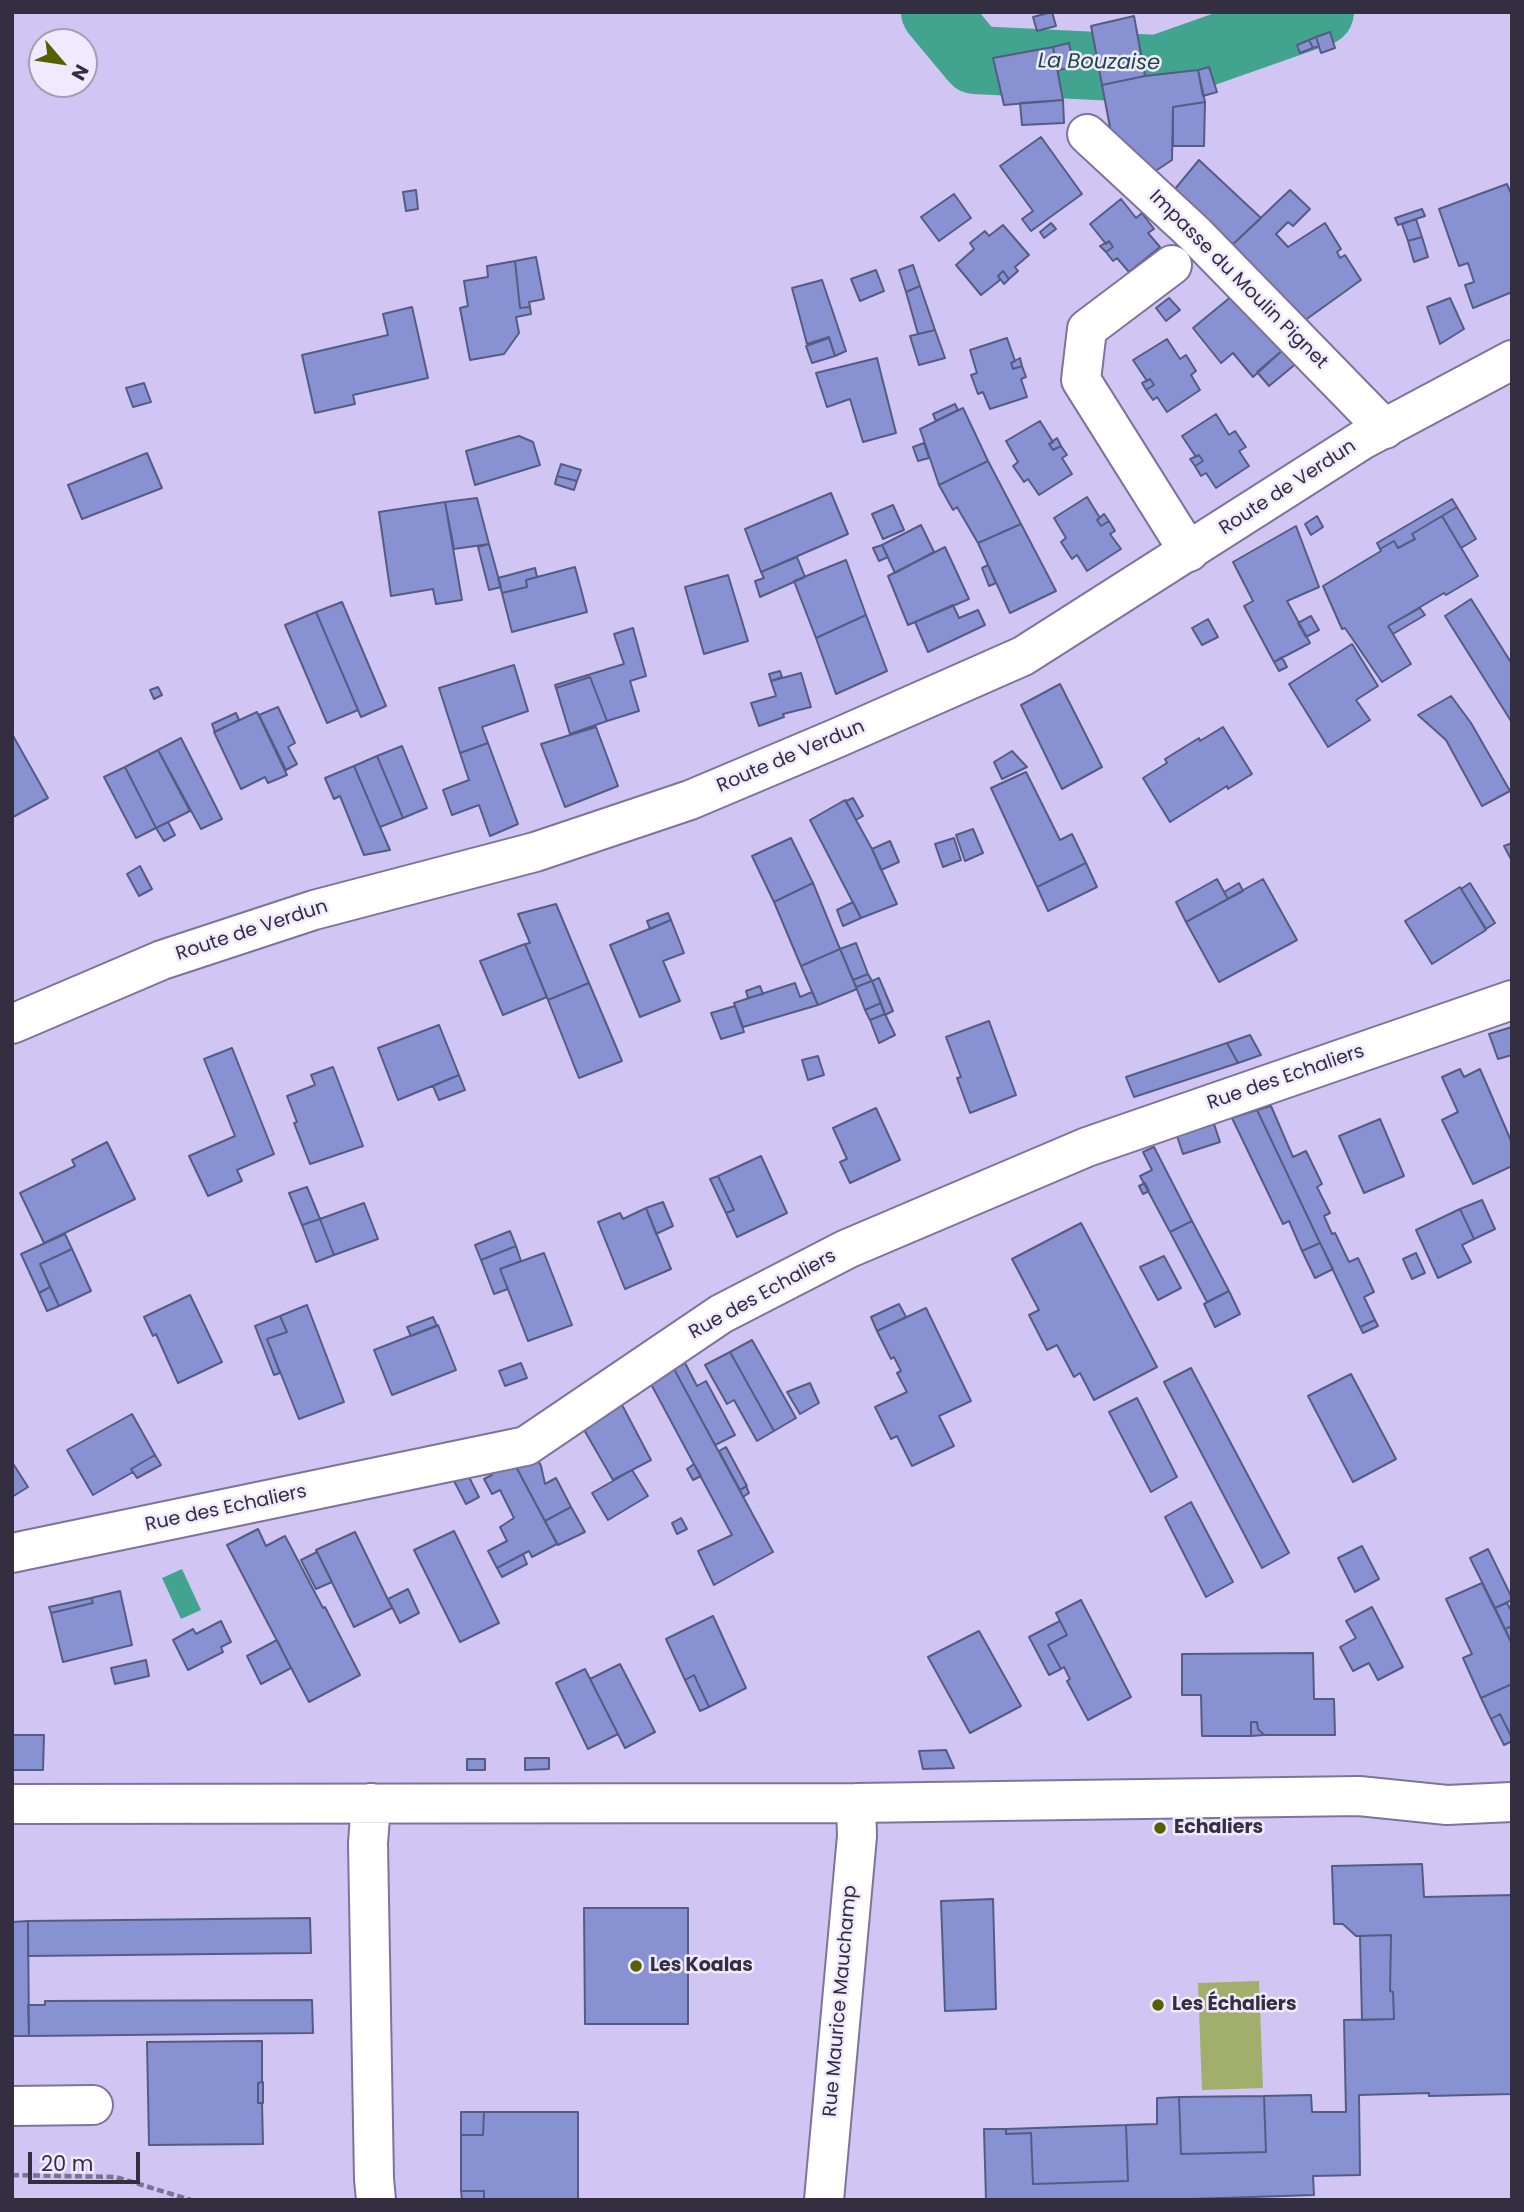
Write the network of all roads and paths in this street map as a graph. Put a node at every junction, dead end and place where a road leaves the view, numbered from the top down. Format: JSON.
{"nodes":[{"id":1,"x":1087,"y":134,"type":"dead end"},
{"id":2,"x":1172,"y":265,"type":"dead end"},
{"id":3,"x":1512,"y":360,"type":"edge"},
{"id":4,"x":1385,"y":429,"type":"junction"},
{"id":5,"x":1189,"y":552,"type":"junction"},
{"id":6,"x":1512,"y":1000,"type":"edge"},
{"id":7,"x":12,"y":1024,"type":"edge"},
{"id":8,"x":12,"y":1553,"type":"edge"},
{"id":9,"x":1512,"y":1802,"type":"edge"},
{"id":10,"x":371,"y":1803,"type":"junction"},
{"id":11,"x":856,"y":1803,"type":"junction"},
{"id":12,"x":12,"y":1804,"type":"edge"},
{"id":13,"x":93,"y":2105,"type":"dead end"},
{"id":14,"x":12,"y":2106,"type":"edge"},
{"id":15,"x":12,"y":2175,"type":"edge"},
{"id":16,"x":191,"y":2200,"type":"edge"},
{"id":17,"x":376,"y":2200,"type":"edge"},
{"id":18,"x":824,"y":2200,"type":"edge"}],
"edges":[{"from":1,"to":4,"type":"street","name":"Impasse du Moulin Pignet"},
{"from":2,"to":5,"type":"street"},
{"from":3,"to":4,"type":"street","name":"Route de Verdun"},
{"from":4,"to":5,"type":"street","name":"Route de Verdun"},
{"from":5,"to":7,"type":"street","name":"Route de Verdun"},
{"from":6,"to":8,"type":"street","name":"Rue des Echaliers"},
{"from":9,"to":11,"type":"street"},
{"from":10,"to":11,"type":"street"},
{"from":10,"to":12,"type":"street"},
{"from":10,"to":17,"type":"street"},
{"from":11,"to":18,"type":"street","name":"Rue Maurice Mauchamp"},
{"from":13,"to":14,"type":"street"},
{"from":15,"to":16,"type":"path"}]}
